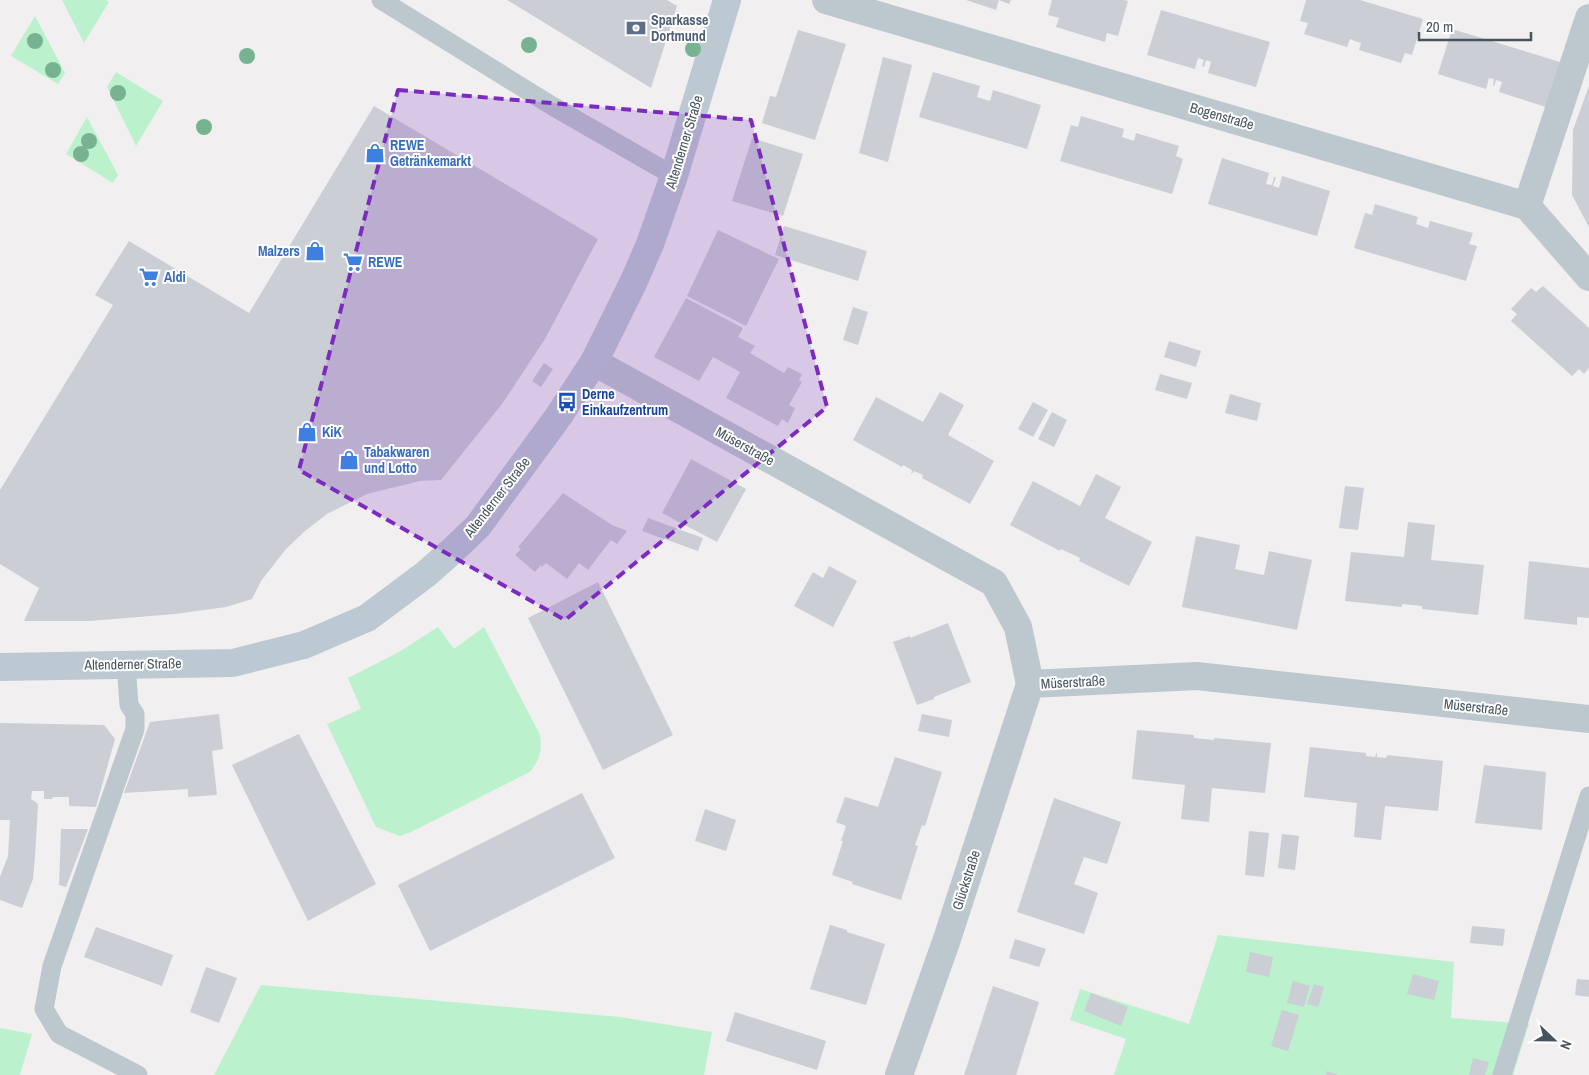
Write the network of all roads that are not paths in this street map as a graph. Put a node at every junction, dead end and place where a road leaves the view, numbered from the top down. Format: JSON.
{"nodes":[{"id":1,"x":381,"y":0,"type":"edge"},
{"id":2,"x":727,"y":0,"type":"edge"},
{"id":3,"x":826,"y":0,"type":"edge"},
{"id":4,"x":1589,"y":18,"type":"edge"},
{"id":5,"x":674,"y":176,"type":"junction"},
{"id":6,"x":1527,"y":206,"type":"junction"},
{"id":7,"x":1589,"y":278,"type":"edge"},
{"id":8,"x":594,"y":362,"type":"junction"},
{"id":9,"x":126,"y":664,"type":"junction"},
{"id":10,"x":0,"y":667,"type":"edge"},
{"id":11,"x":1030,"y":684,"type":"junction"},
{"id":12,"x":1589,"y":720,"type":"edge"},
{"id":13,"x":1589,"y":796,"type":"edge"},
{"id":14,"x":138,"y":1075,"type":"edge"},
{"id":15,"x":899,"y":1075,"type":"edge"},
{"id":16,"x":1502,"y":1075,"type":"edge"}],
"edges":[{"from":1,"to":5,"type":"lane"},
{"from":2,"to":5,"type":"main road","name":"Altenderner Straße"},
{"from":3,"to":6,"type":"street","name":"Bogenstraße"},
{"from":4,"to":6,"type":"street"},
{"from":5,"to":8,"type":"main road","name":"Altenderner Straße"},
{"from":6,"to":7,"type":"street"},
{"from":8,"to":9,"type":"main road","name":"Altenderner Straße"},
{"from":8,"to":11,"type":"street","name":"Müserstraße"},
{"from":9,"to":10,"type":"main road","name":"Altenderner Straße"},
{"from":9,"to":14,"type":"lane"},
{"from":11,"to":12,"type":"street","name":"Müserstraße"},
{"from":11,"to":15,"type":"street","name":"Glückstraße"},
{"from":13,"to":16,"type":"lane"}]}
